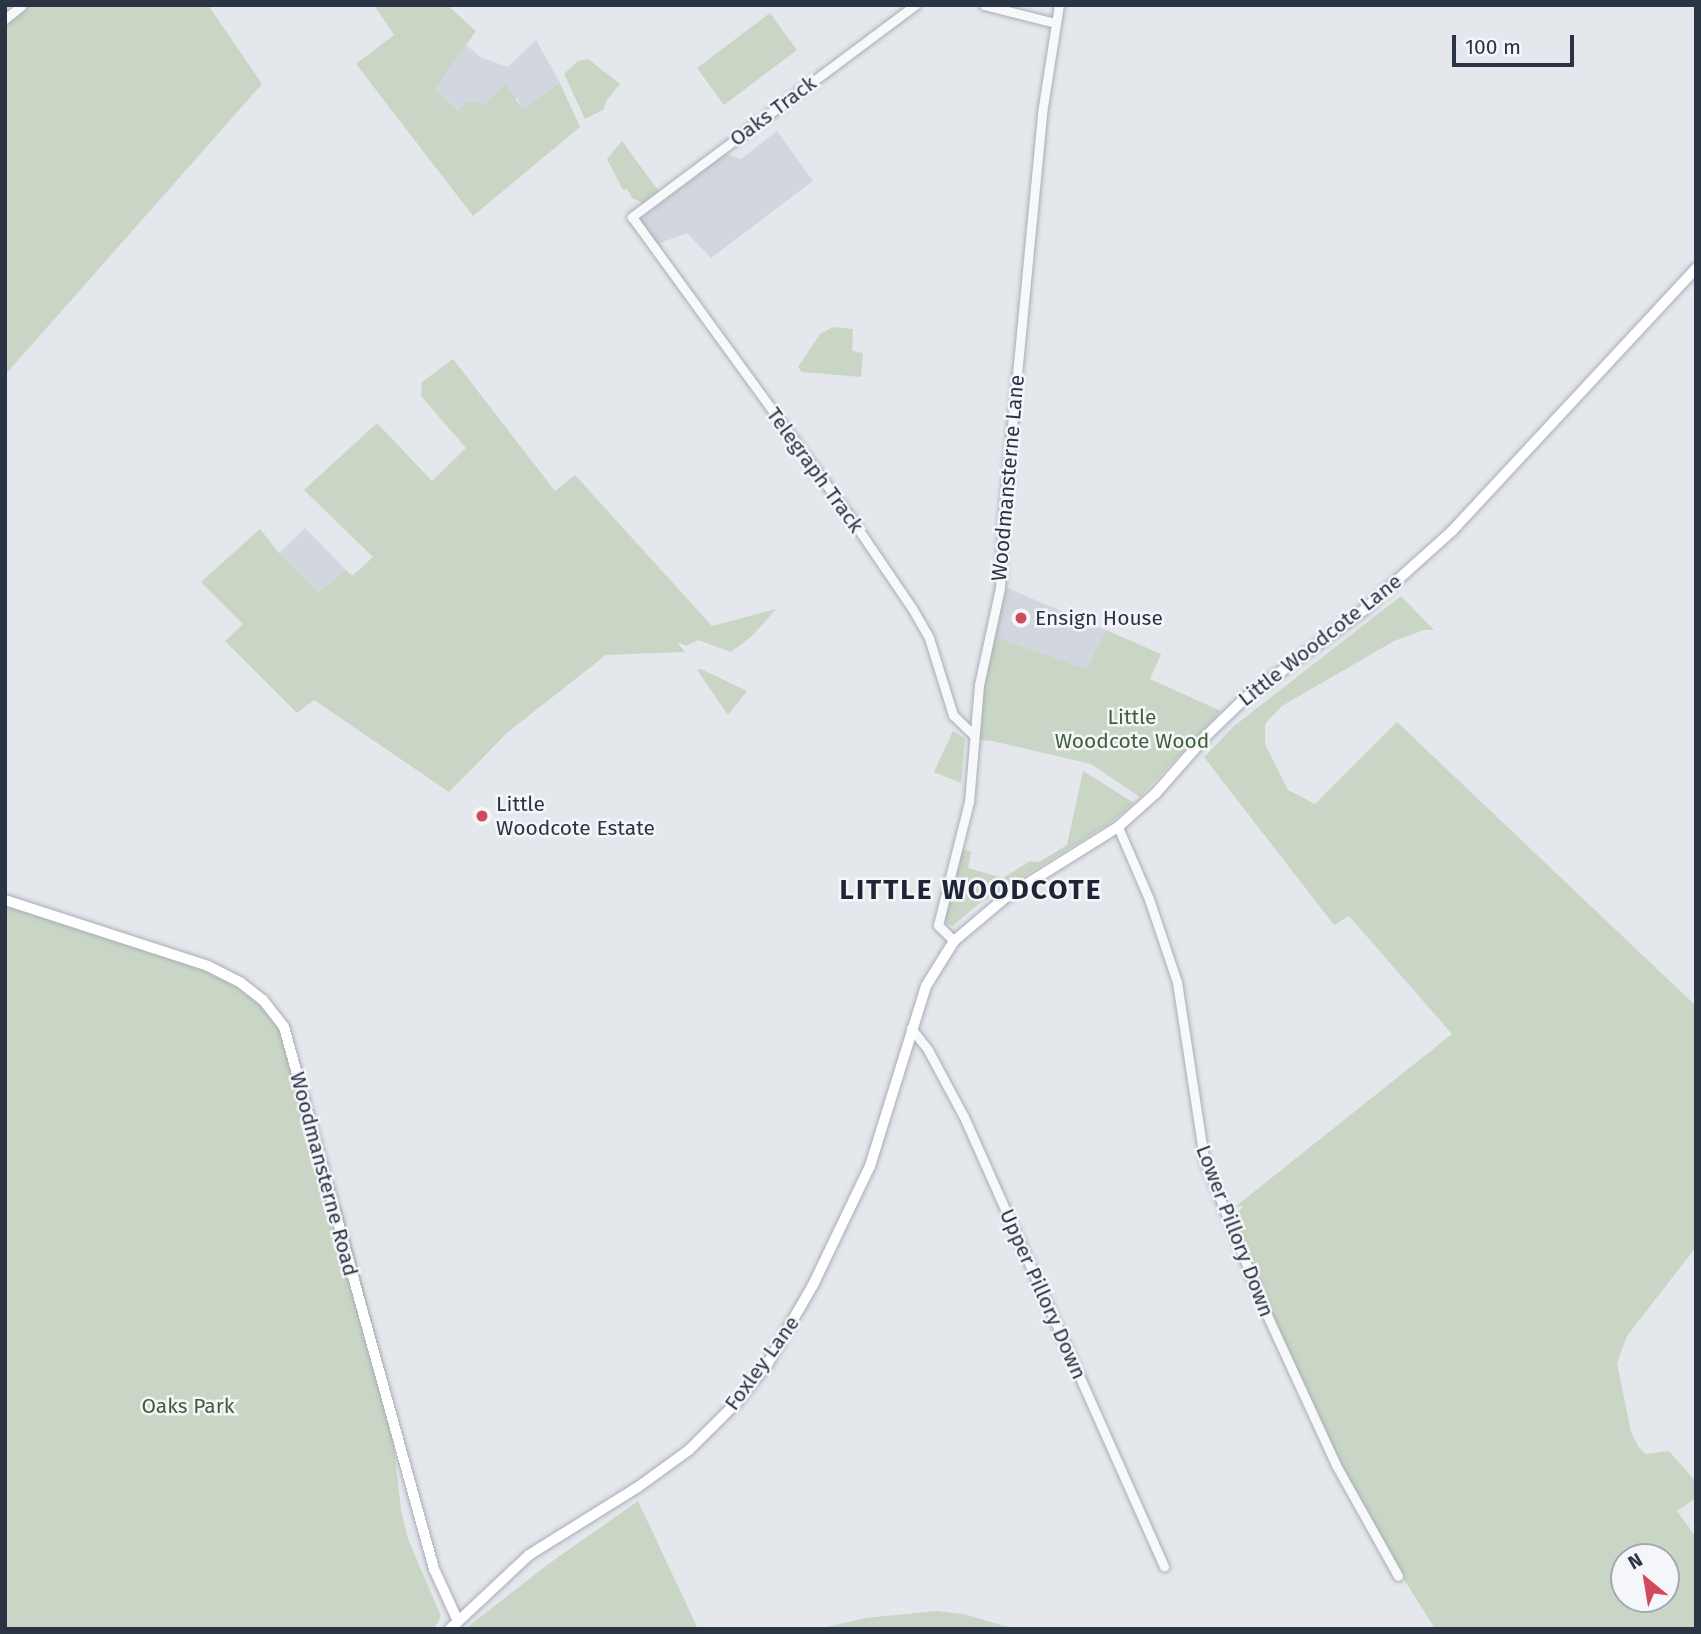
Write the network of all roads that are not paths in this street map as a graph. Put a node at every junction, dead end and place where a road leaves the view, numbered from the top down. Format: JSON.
{"nodes":[{"id":1,"x":915,"y":5,"type":"edge"},
{"id":2,"x":984,"y":5,"type":"edge"},
{"id":3,"x":1059,"y":5,"type":"edge"},
{"id":4,"x":21,"y":6,"type":"edge"},
{"id":5,"x":5,"y":19,"type":"edge"},
{"id":6,"x":1055,"y":23,"type":"junction"},
{"id":7,"x":632,"y":217,"type":"joint"},
{"id":8,"x":1696,"y":268,"type":"edge"},
{"id":9,"x":974,"y":735,"type":"junction"},
{"id":10,"x":1118,"y":827,"type":"junction"},
{"id":11,"x":5,"y":900,"type":"edge"},
{"id":12,"x":954,"y":941,"type":"junction"},
{"id":13,"x":926,"y":986,"type":"joint"},
{"id":14,"x":911,"y":1028,"type":"junction"},
{"id":15,"x":1164,"y":1566,"type":"dead end"},
{"id":16,"x":1398,"y":1576,"type":"dead end"},
{"id":17,"x":457,"y":1619,"type":"junction"},
{"id":18,"x":450,"y":1629,"type":"edge"}],
"edges":[{"from":1,"to":7,"type":"street","name":"Oaks Track"},
{"from":2,"to":6,"type":"street"},
{"from":3,"to":6,"type":"street","name":"Woodmansterne Lane"},
{"from":4,"to":5,"type":"street"},
{"from":6,"to":9,"type":"street","name":"Woodmansterne Lane"},
{"from":7,"to":9,"type":"street","name":"Telegraph Track"},
{"from":8,"to":10,"type":"main road","name":"Little Woodcote Lane"},
{"from":9,"to":12,"type":"street","name":"Woodmansterne Lane"},
{"from":10,"to":12,"type":"main road","name":"Little Woodcote Lane"},
{"from":10,"to":16,"type":"street","name":"Lower Pillory Down"},
{"from":11,"to":17,"type":"main road","name":"Woodmansterne Road"},
{"from":12,"to":13,"type":"main road","name":"Little Woodcote Lane"},
{"from":13,"to":14,"type":"main road","name":"Foxley Lane"},
{"from":14,"to":15,"type":"street","name":"Upper Pillory Down"},
{"from":14,"to":17,"type":"main road","name":"Foxley Lane"},
{"from":17,"to":18,"type":"main road","name":"Foxley Lane"}]}
